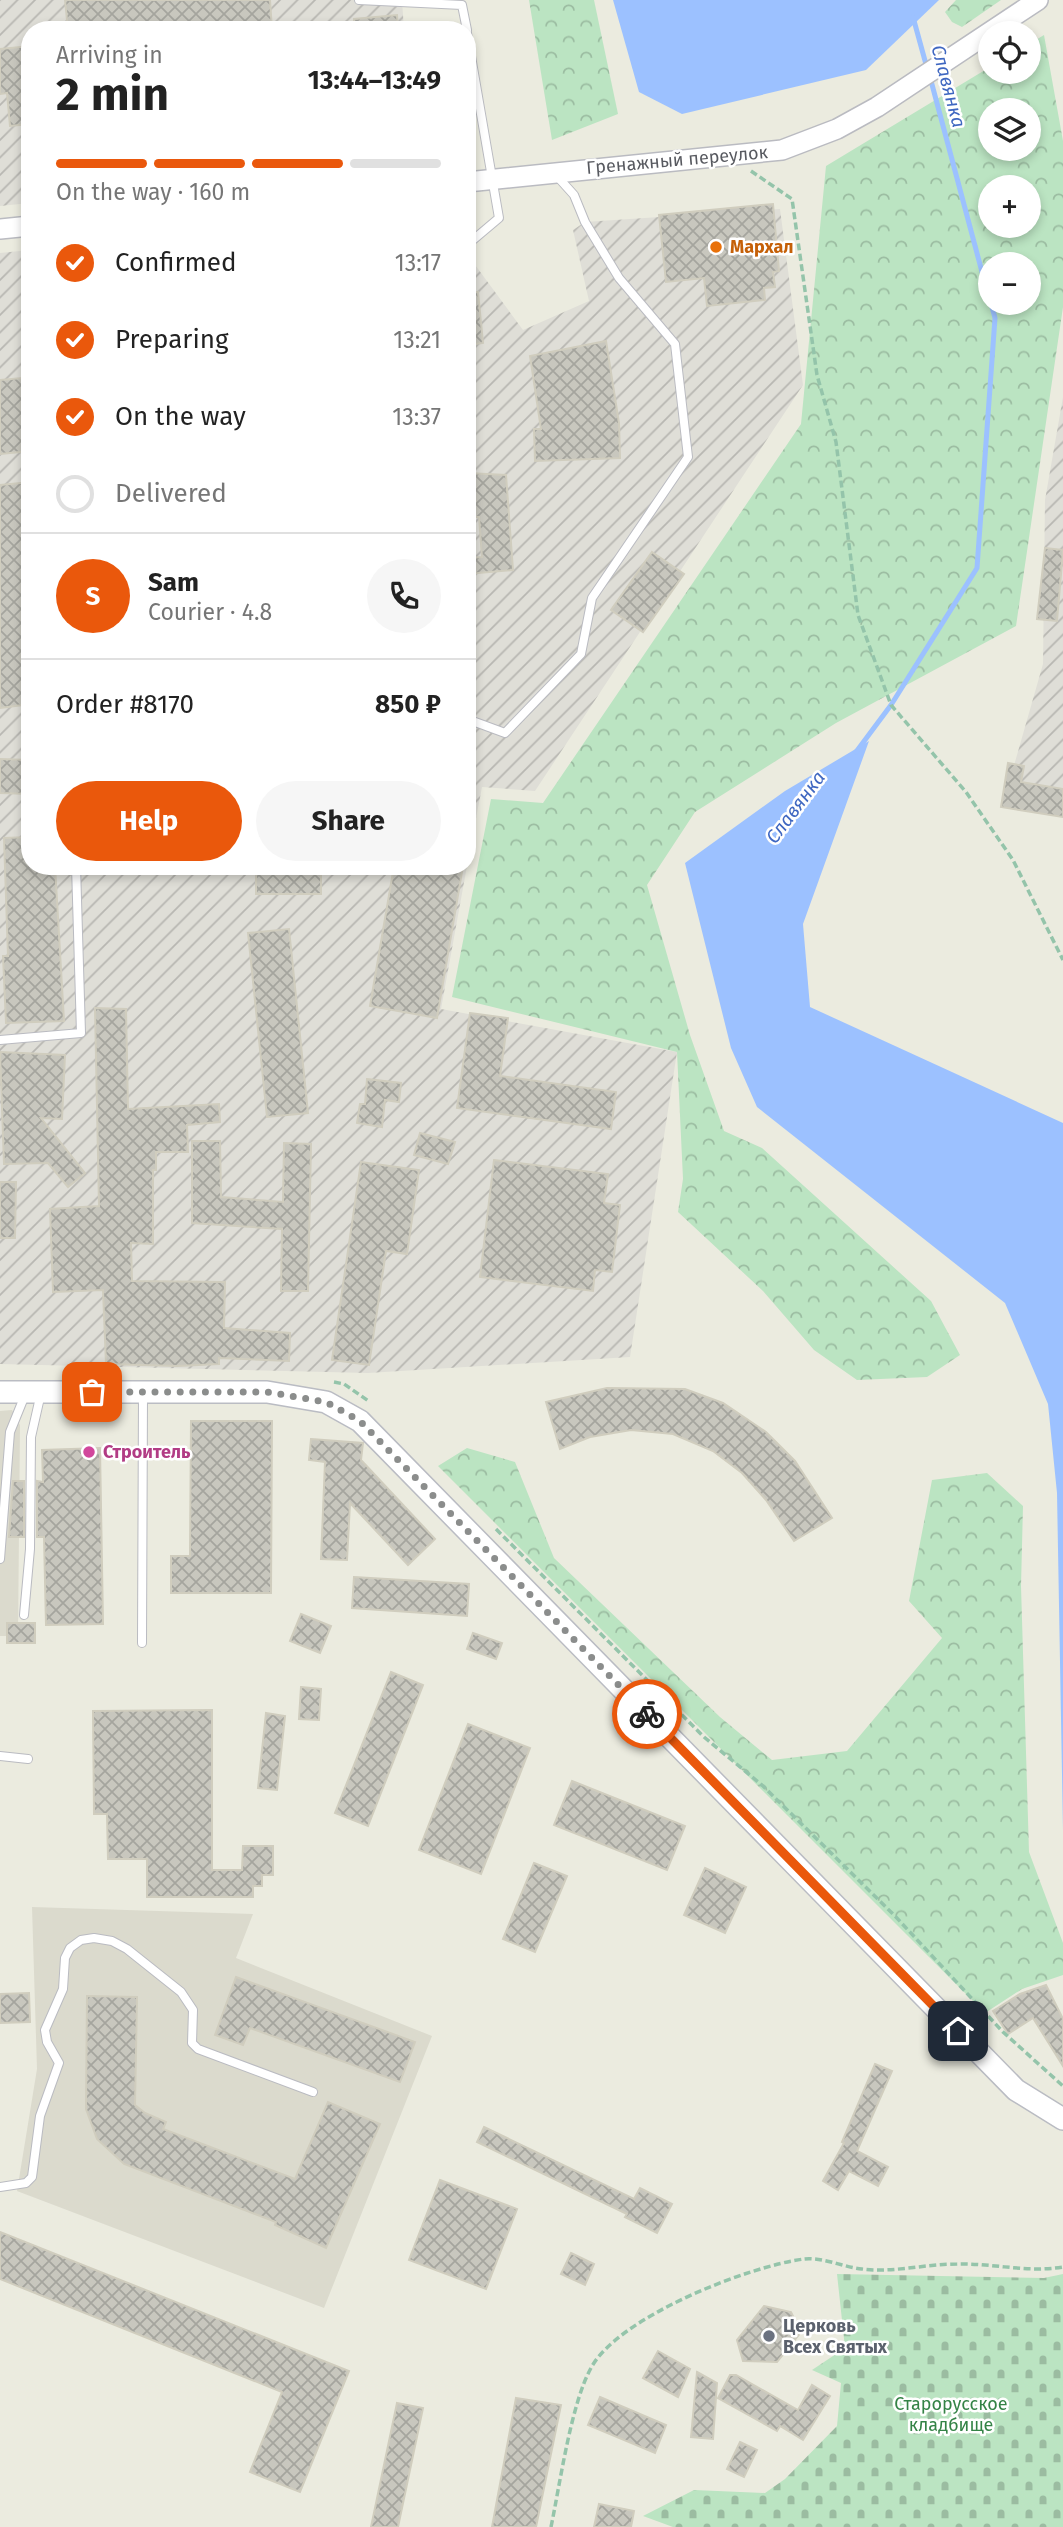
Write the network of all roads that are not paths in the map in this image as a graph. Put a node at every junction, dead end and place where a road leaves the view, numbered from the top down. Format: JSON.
{"nodes":[{"id":1,"x":359,"y":0,"type":"edge"},
{"id":2,"x":1038,"y":0,"type":"edge"},
{"id":3,"x":465,"y":21,"type":"edge"},
{"id":4,"x":476,"y":90,"type":"edge"},
{"id":5,"x":553,"y":172,"type":"junction"},
{"id":6,"x":493,"y":179,"type":"junction"},
{"id":7,"x":476,"y":181,"type":"edge"},
{"id":8,"x":21,"y":227,"type":"edge"},
{"id":9,"x":0,"y":229,"type":"edge"},
{"id":10,"x":476,"y":237,"type":"edge"},
{"id":11,"x":476,"y":722,"type":"edge"},
{"id":12,"x":76,"y":875,"type":"edge"},
{"id":13,"x":0,"y":1040,"type":"edge"},
{"id":14,"x":144,"y":1391,"type":"junction"},
{"id":15,"x":0,"y":1392,"type":"edge"},
{"id":16,"x":34,"y":1392,"type":"junction"},
{"id":17,"x":0,"y":1559,"type":"edge"},
{"id":18,"x":24,"y":1615,"type":"dead end"},
{"id":19,"x":142,"y":1643,"type":"dead end"},
{"id":20,"x":0,"y":1756,"type":"edge"},
{"id":21,"x":29,"y":1759,"type":"dead end"},
{"id":22,"x":313,"y":2092,"type":"dead end"},
{"id":23,"x":1063,"y":2119,"type":"edge"},
{"id":24,"x":0,"y":2187,"type":"edge"}],
"edges":[{"from":1,"to":3,"type":"lane"},
{"from":2,"to":5,"type":"street","name":"Гренажный переулок"},
{"from":4,"to":6,"type":"lane"},
{"from":5,"to":6,"type":"street","name":"Гренажный переулок"},
{"from":5,"to":11,"type":"lane"},
{"from":6,"to":7,"type":"street","name":"Гренажный переулок"},
{"from":6,"to":10,"type":"lane"},
{"from":8,"to":9,"type":"street"},
{"from":12,"to":13,"type":"lane"},
{"from":14,"to":16,"type":"main road"},
{"from":14,"to":19,"type":"lane"},
{"from":14,"to":23,"type":"main road"},
{"from":15,"to":16,"type":"main road"},
{"from":16,"to":17,"type":"lane"},
{"from":16,"to":18,"type":"lane"},
{"from":20,"to":21,"type":"lane"},
{"from":22,"to":24,"type":"lane"}]}
